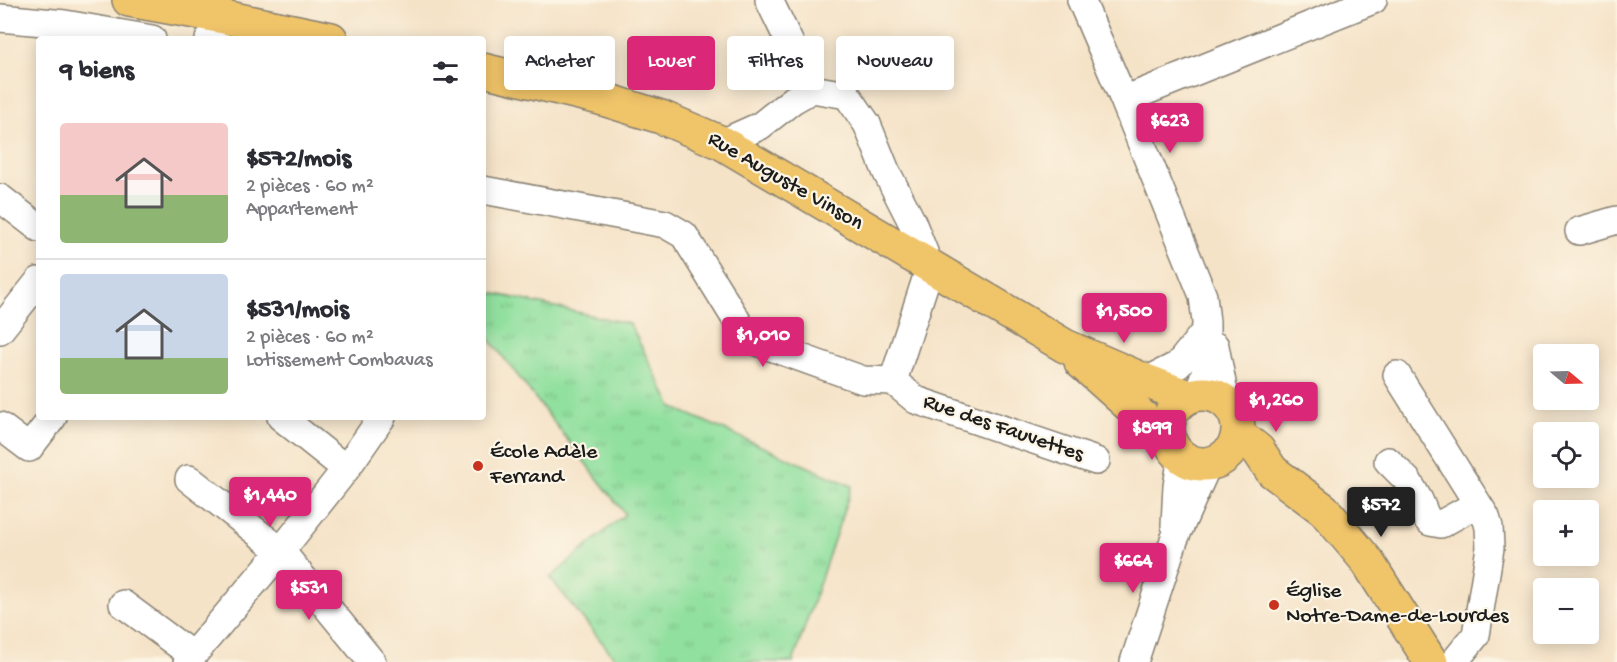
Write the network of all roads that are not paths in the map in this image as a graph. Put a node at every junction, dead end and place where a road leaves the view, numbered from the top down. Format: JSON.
{"nodes":[{"id":1,"x":127,"y":0,"type":"edge"},
{"id":2,"x":769,"y":0,"type":"edge"},
{"id":3,"x":1081,"y":0,"type":"edge"},
{"id":4,"x":1373,"y":0,"type":"edge"},
{"id":5,"x":0,"y":18,"type":"edge"},
{"id":6,"x":217,"y":28,"type":"edge"},
{"id":7,"x":135,"y":36,"type":"edge"},
{"id":8,"x":150,"y":36,"type":"edge"},
{"id":9,"x":300,"y":36,"type":"edge"},
{"id":10,"x":786,"y":36,"type":"edge"},
{"id":11,"x":486,"y":71,"type":"edge"},
{"id":12,"x":810,"y":90,"type":"edge"},
{"id":13,"x":818,"y":90,"type":"edge"},
{"id":14,"x":1124,"y":100,"type":"junction"},
{"id":15,"x":722,"y":143,"type":"junction"},
{"id":16,"x":486,"y":191,"type":"edge"},
{"id":17,"x":0,"y":198,"type":"edge"},
{"id":18,"x":1617,"y":220,"type":"edge"},
{"id":19,"x":36,"y":226,"type":"edge"},
{"id":20,"x":1579,"y":231,"type":"dead end"},
{"id":21,"x":930,"y":267,"type":"junction"},
{"id":22,"x":36,"y":285,"type":"edge"},
{"id":23,"x":1206,"y":326,"type":"junction"},
{"id":24,"x":0,"y":330,"type":"edge"},
{"id":25,"x":1065,"y":346,"type":"junction"},
{"id":26,"x":1397,"y":375,"type":"dead end"},
{"id":27,"x":894,"y":381,"type":"junction"},
{"id":28,"x":1146,"y":381,"type":"junction"},
{"id":29,"x":1193,"y":396,"type":"junction"},
{"id":30,"x":51,"y":420,"type":"edge"},
{"id":31,"x":285,"y":420,"type":"edge"},
{"id":32,"x":380,"y":420,"type":"edge"},
{"id":33,"x":0,"y":426,"type":"edge"},
{"id":34,"x":1208,"y":443,"type":"junction"},
{"id":35,"x":1096,"y":461,"type":"dead end"},
{"id":36,"x":1388,"y":461,"type":"dead end"},
{"id":37,"x":346,"y":469,"type":"junction"},
{"id":38,"x":189,"y":479,"type":"dead end"},
{"id":39,"x":1477,"y":504,"type":"junction"},
{"id":40,"x":281,"y":550,"type":"junction"},
{"id":41,"x":123,"y":604,"type":"dead end"},
{"id":42,"x":190,"y":659,"type":"edge"},
{"id":43,"x":372,"y":662,"type":"edge"},
{"id":44,"x":1134,"y":662,"type":"edge"},
{"id":45,"x":1431,"y":662,"type":"edge"},
{"id":46,"x":1454,"y":662,"type":"edge"}],
"edges":[{"from":1,"to":6,"type":"main road"},
{"from":1,"to":8,"type":"street"},
{"from":2,"to":10,"type":"street"},
{"from":3,"to":14,"type":"street"},
{"from":4,"to":14,"type":"street"},
{"from":5,"to":7,"type":"street"},
{"from":6,"to":9,"type":"main road"},
{"from":11,"to":15,"type":"main road","name":"Rue Auguste Vinson"},
{"from":12,"to":15,"type":"street"},
{"from":13,"to":21,"type":"street"},
{"from":14,"to":23,"type":"street"},
{"from":15,"to":21,"type":"main road","name":"Rue Auguste Vinson"},
{"from":16,"to":27,"type":"street"},
{"from":17,"to":19,"type":"street"},
{"from":18,"to":20,"type":"street"},
{"from":21,"to":25,"type":"main road","name":"Rue Auguste Vinson"},
{"from":21,"to":27,"type":"street"},
{"from":22,"to":24,"type":"street"},
{"from":23,"to":28,"type":"street"},
{"from":23,"to":29,"type":"street"},
{"from":23,"to":34,"type":"street"},
{"from":25,"to":28,"type":"main road"},
{"from":25,"to":34,"type":"main road"},
{"from":26,"to":39,"type":"street"},
{"from":27,"to":35,"type":"street","name":"Rue des Fauvettes"},
{"from":28,"to":29,"type":"main road"},
{"from":29,"to":34,"type":"main road"},
{"from":29,"to":34,"type":"main road"},
{"from":30,"to":33,"type":"street"},
{"from":31,"to":37,"type":"street"},
{"from":32,"to":37,"type":"street"},
{"from":34,"to":44,"type":"street"},
{"from":34,"to":45,"type":"main road"},
{"from":36,"to":39,"type":"street"},
{"from":37,"to":40,"type":"street"},
{"from":38,"to":40,"type":"street"},
{"from":39,"to":46,"type":"street"},
{"from":40,"to":42,"type":"street"},
{"from":40,"to":43,"type":"street"},
{"from":41,"to":42,"type":"street"}]}
